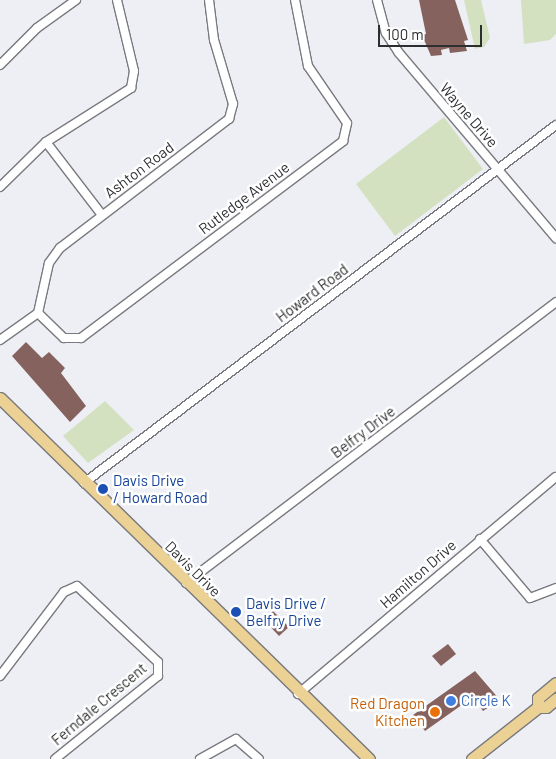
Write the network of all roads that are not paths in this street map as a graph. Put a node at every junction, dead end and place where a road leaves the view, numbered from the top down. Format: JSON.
{"nodes":[{"id":1,"x":76,"y":0,"type":"edge"},
{"id":2,"x":117,"y":0,"type":"edge"},
{"id":3,"x":209,"y":0,"type":"edge"},
{"id":4,"x":295,"y":0,"type":"edge"},
{"id":5,"x":377,"y":0,"type":"edge"},
{"id":6,"x":0,"y":65,"type":"edge"},
{"id":7,"x":556,"y":125,"type":"edge"},
{"id":8,"x":46,"y":142,"type":"junction"},
{"id":9,"x":497,"y":168,"type":"junction"},
{"id":10,"x":0,"y":187,"type":"edge"},
{"id":11,"x":102,"y":215,"type":"junction"},
{"id":12,"x":556,"y":238,"type":"edge"},
{"id":13,"x":556,"y":302,"type":"edge"},
{"id":14,"x":38,"y":313,"type":"junction"},
{"id":15,"x":0,"y":340,"type":"edge"},
{"id":16,"x":0,"y":398,"type":"edge"},
{"id":17,"x":556,"y":477,"type":"edge"},
{"id":18,"x":84,"y":483,"type":"junction"},
{"id":19,"x":480,"y":539,"type":"junction"},
{"id":20,"x":186,"y":583,"type":"junction"},
{"id":21,"x":556,"y":588,"type":"edge"},
{"id":22,"x":0,"y":676,"type":"edge"},
{"id":23,"x":556,"y":683,"type":"edge"},
{"id":24,"x":298,"y":694,"type":"junction"},
{"id":25,"x":556,"y":699,"type":"edge"},
{"id":26,"x":538,"y":707,"type":"junction"},
{"id":27,"x":55,"y":759,"type":"edge"},
{"id":28,"x":200,"y":759,"type":"edge"},
{"id":29,"x":258,"y":759,"type":"edge"},
{"id":30,"x":369,"y":759,"type":"edge"},
{"id":31,"x":472,"y":759,"type":"edge"}],
"edges":[{"from":1,"to":6,"type":"street"},
{"from":2,"to":8,"type":"street"},
{"from":3,"to":11,"type":"street","name":"Ashton Road"},
{"from":4,"to":14,"type":"street","name":"Rutledge Avenue"},
{"from":5,"to":9,"type":"street","name":"Wayne Drive"},
{"from":7,"to":9,"type":"street","name":"Howard Road"},
{"from":8,"to":10,"type":"street"},
{"from":8,"to":11,"type":"street"},
{"from":9,"to":12,"type":"street","name":"Wayne Drive"},
{"from":9,"to":18,"type":"street","name":"Howard Road"},
{"from":11,"to":14,"type":"street","name":"Ashton Road"},
{"from":13,"to":20,"type":"street","name":"Belfry Drive"},
{"from":14,"to":15,"type":"street"},
{"from":16,"to":18,"type":"main road","name":"Davis Drive"},
{"from":17,"to":19,"type":"street","name":"Hamilton Drive"},
{"from":18,"to":20,"type":"main road","name":"Davis Drive"},
{"from":19,"to":21,"type":"street"},
{"from":19,"to":24,"type":"street","name":"Hamilton Drive"},
{"from":20,"to":24,"type":"main road","name":"Davis Drive"},
{"from":22,"to":27,"type":"street","name":"Ferndale Crescent"},
{"from":23,"to":26,"type":"main road"},
{"from":24,"to":30,"type":"main road","name":"Davis Drive"},
{"from":25,"to":26,"type":"main road"},
{"from":26,"to":31,"type":"main road"},
{"from":28,"to":29,"type":"street"}]}
